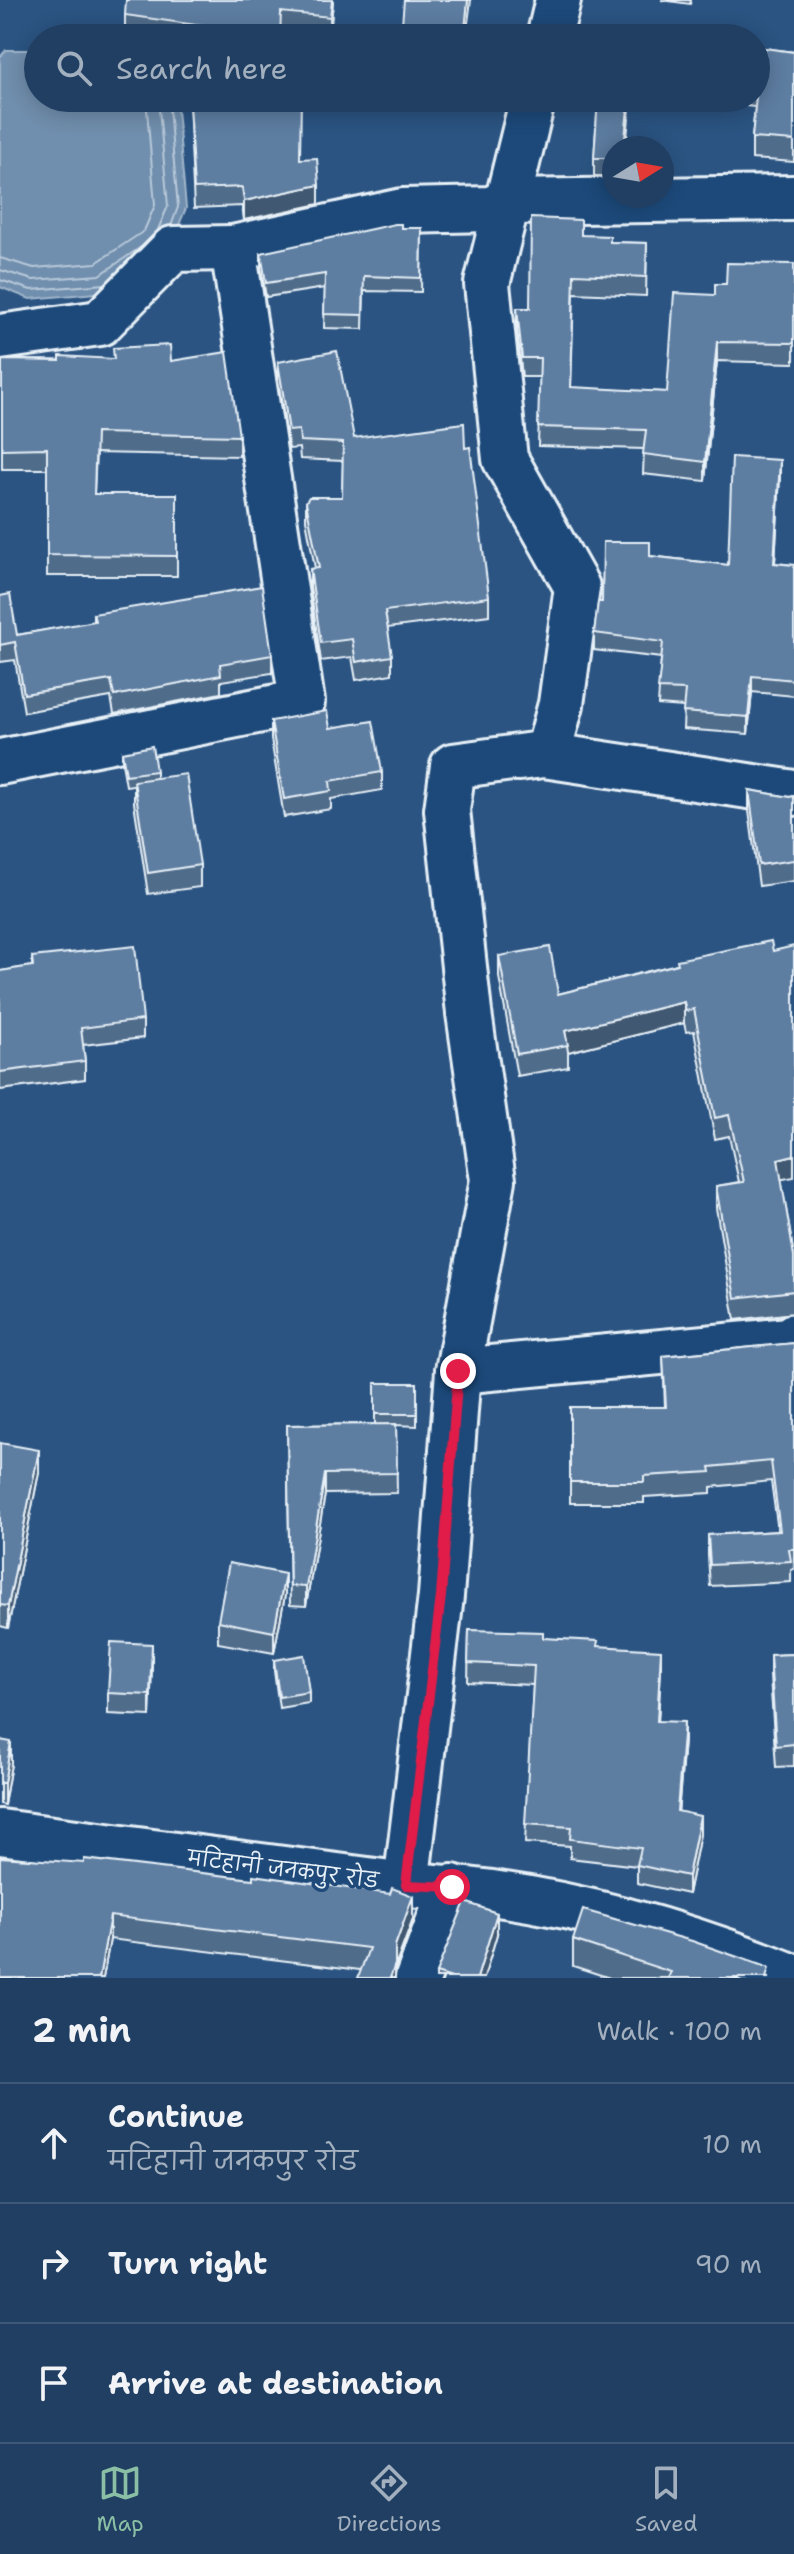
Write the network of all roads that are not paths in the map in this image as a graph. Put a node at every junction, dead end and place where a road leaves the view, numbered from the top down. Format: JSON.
{"nodes":[{"id":1,"x":558,"y":0,"type":"edge"},
{"id":2,"x":552,"y":24,"type":"edge"},
{"id":3,"x":530,"y":112,"type":"edge"},
{"id":4,"x":794,"y":198,"type":"edge"},
{"id":5,"x":507,"y":202,"type":"junction"},
{"id":6,"x":233,"y":248,"type":"junction"},
{"id":7,"x":0,"y":337,"type":"edge"},
{"id":8,"x":0,"y":762,"type":"edge"},
{"id":9,"x":453,"y":766,"type":"junction"},
{"id":10,"x":794,"y":793,"type":"edge"},
{"id":11,"x":794,"y":1336,"type":"edge"},
{"id":12,"x":458,"y":1371,"type":"junction"},
{"id":13,"x":0,"y":1832,"type":"edge"},
{"id":14,"x":406,"y":1885,"type":"junction"},
{"id":15,"x":452,"y":1887,"type":"junction"},
{"id":16,"x":794,"y":1977,"type":"edge"},
{"id":17,"x":418,"y":1978,"type":"edge"}],
"edges":[{"from":1,"to":2,"type":"street"},
{"from":3,"to":5,"type":"street"},
{"from":4,"to":5,"type":"street"},
{"from":5,"to":6,"type":"street"},
{"from":5,"to":9,"type":"street"},
{"from":6,"to":7,"type":"street"},
{"from":6,"to":8,"type":"street"},
{"from":9,"to":10,"type":"street"},
{"from":9,"to":12,"type":"street"},
{"from":11,"to":12,"type":"street"},
{"from":12,"to":14,"type":"street"},
{"from":13,"to":14,"type":"street","name":"मटिहानी जनकपुर रोड"},
{"from":14,"to":15,"type":"street","name":"मटिहानी जनकपुर रोड"},
{"from":15,"to":16,"type":"street","name":"मटिहानी जनकपुर रोड"},
{"from":15,"to":17,"type":"street"}]}
